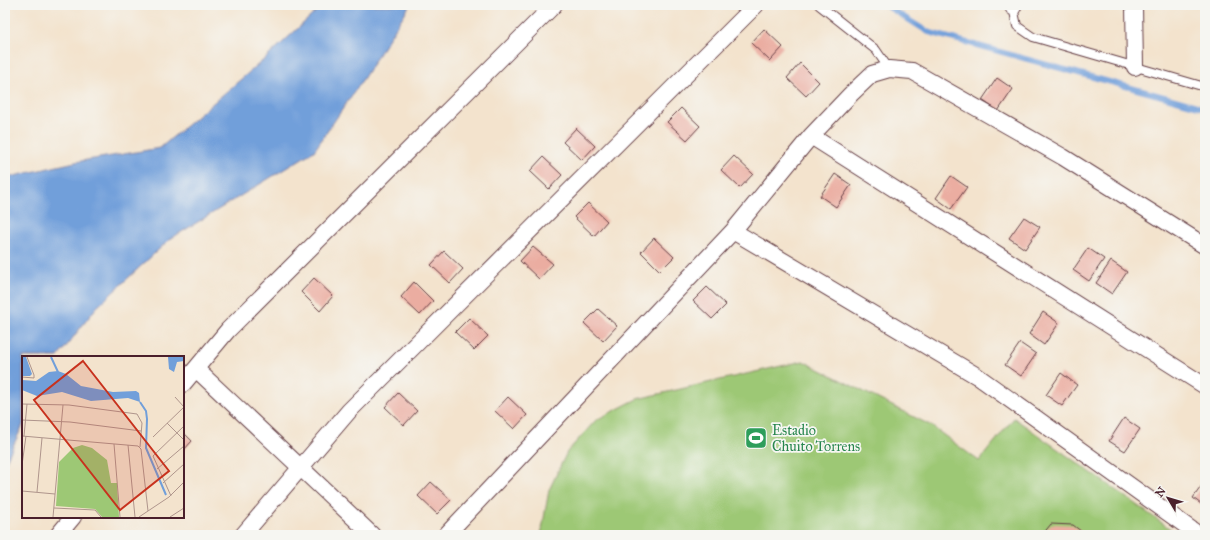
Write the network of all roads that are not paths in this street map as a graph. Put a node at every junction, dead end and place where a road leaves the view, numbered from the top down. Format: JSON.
{"nodes":[{"id":1,"x":554,"y":5,"type":"edge"},
{"id":2,"x":756,"y":5,"type":"edge"},
{"id":3,"x":819,"y":5,"type":"edge"},
{"id":4,"x":1134,"y":5,"type":"edge"},
{"id":5,"x":1014,"y":6,"type":"edge"},
{"id":6,"x":1135,"y":67,"type":"junction"},
{"id":7,"x":889,"y":69,"type":"junction"},
{"id":8,"x":1205,"y":87,"type":"edge"},
{"id":9,"x":811,"y":136,"type":"junction"},
{"id":10,"x":733,"y":230,"type":"junction"},
{"id":11,"x":1205,"y":246,"type":"edge"},
{"id":12,"x":196,"y":369,"type":"junction"},
{"id":13,"x":184,"y":383,"type":"edge"},
{"id":14,"x":1205,"y":386,"type":"edge"},
{"id":15,"x":301,"y":468,"type":"junction"},
{"id":16,"x":72,"y":518,"type":"edge"},
{"id":17,"x":58,"y":535,"type":"edge"},
{"id":18,"x":243,"y":535,"type":"edge"},
{"id":19,"x":372,"y":535,"type":"edge"},
{"id":20,"x":446,"y":535,"type":"edge"},
{"id":21,"x":1199,"y":535,"type":"edge"}],
"edges":[{"from":1,"to":12,"type":"street"},
{"from":2,"to":15,"type":"street"},
{"from":3,"to":7,"type":"lane"},
{"from":4,"to":6,"type":"street"},
{"from":5,"to":6,"type":"lane"},
{"from":6,"to":8,"type":"lane"},
{"from":7,"to":9,"type":"street"},
{"from":7,"to":11,"type":"street"},
{"from":9,"to":10,"type":"street"},
{"from":9,"to":14,"type":"street"},
{"from":10,"to":20,"type":"street"},
{"from":10,"to":21,"type":"street"},
{"from":12,"to":13,"type":"street"},
{"from":12,"to":15,"type":"street"},
{"from":15,"to":18,"type":"street"},
{"from":15,"to":19,"type":"street"},
{"from":16,"to":17,"type":"street"}]}
